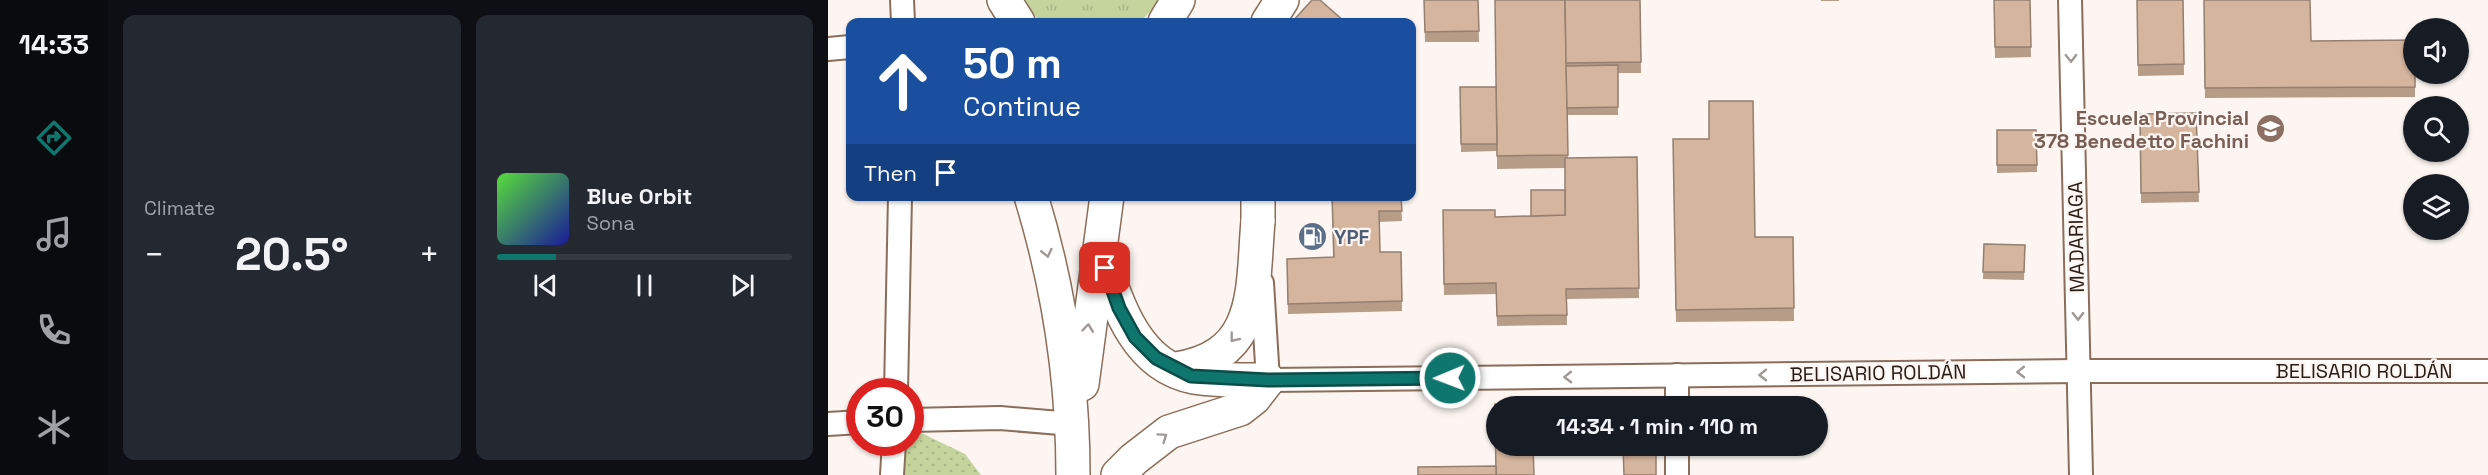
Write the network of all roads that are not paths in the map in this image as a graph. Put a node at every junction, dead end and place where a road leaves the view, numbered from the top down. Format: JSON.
{"nodes":[{"id":1,"x":902,"y":0,"type":"edge"},
{"id":2,"x":1004,"y":0,"type":"edge"},
{"id":3,"x":1281,"y":0,"type":"edge"},
{"id":4,"x":2070,"y":0,"type":"edge"},
{"id":5,"x":903,"y":18,"type":"edge"},
{"id":6,"x":1004,"y":18,"type":"edge"},
{"id":7,"x":1015,"y":18,"type":"edge"},
{"id":8,"x":1270,"y":18,"type":"edge"},
{"id":9,"x":846,"y":47,"type":"edge"},
{"id":10,"x":828,"y":49,"type":"edge"},
{"id":11,"x":900,"y":201,"type":"edge"},
{"id":12,"x":1032,"y":201,"type":"edge"},
{"id":13,"x":1106,"y":201,"type":"edge"},
{"id":14,"x":1258,"y":209,"type":"edge"},
{"id":15,"x":1098,"y":248,"type":"junction"},
{"id":16,"x":1175,"y":369,"type":"junction"},
{"id":17,"x":2079,"y":371,"type":"junction"},
{"id":18,"x":2488,"y":371,"type":"edge"},
{"id":19,"x":1677,"y":375,"type":"junction"},
{"id":20,"x":896,"y":378,"type":"edge"},
{"id":21,"x":1268,"y":380,"type":"junction"},
{"id":22,"x":1677,"y":396,"type":"edge"},
{"id":23,"x":924,"y":420,"type":"edge"},
{"id":24,"x":846,"y":423,"type":"edge"},
{"id":25,"x":828,"y":424,"type":"edge"},
{"id":26,"x":1072,"y":424,"type":"junction"},
{"id":27,"x":893,"y":456,"type":"edge"},
{"id":28,"x":1677,"y":456,"type":"edge"},
{"id":29,"x":1072,"y":472,"type":"edge"},
{"id":30,"x":892,"y":475,"type":"edge"},
{"id":31,"x":1118,"y":475,"type":"edge"},
{"id":32,"x":1677,"y":475,"type":"edge"},
{"id":33,"x":2080,"y":475,"type":"edge"}],
"edges":[{"from":1,"to":5,"type":"street"},
{"from":2,"to":6,"type":"main road"},
{"from":2,"to":7,"type":"main road"},
{"from":3,"to":8,"type":"main road"},
{"from":4,"to":17,"type":"street","name":"MADARIAGA","one_way":true},
{"from":9,"to":10,"type":"street"},
{"from":11,"to":20,"type":"street"},
{"from":12,"to":26,"type":"main road","one_way":true},
{"from":13,"to":15,"type":"main road"},
{"from":14,"to":16,"type":"main road","one_way":true},
{"from":14,"to":21,"type":"street"},
{"from":15,"to":16,"type":"main road"},
{"from":29,"to":15,"type":"main road","one_way":true},
{"from":16,"to":21,"type":"main road"},
{"from":17,"to":18,"type":"street","name":"BELISARIO ROLDÁN"},
{"from":17,"to":19,"type":"street","name":"BELISARIO ROLDÁN","one_way":true},
{"from":17,"to":33,"type":"street","name":"MADARIAGA"},
{"from":19,"to":21,"type":"street","name":"BELISARIO ROLDÁN","one_way":true},
{"from":19,"to":22,"type":"street"},
{"from":31,"to":21,"type":"main road","one_way":true},
{"from":23,"to":26,"type":"street"},
{"from":24,"to":25,"type":"street"},
{"from":26,"to":29,"type":"main road"},
{"from":27,"to":30,"type":"street"},
{"from":28,"to":32,"type":"street"}]}
